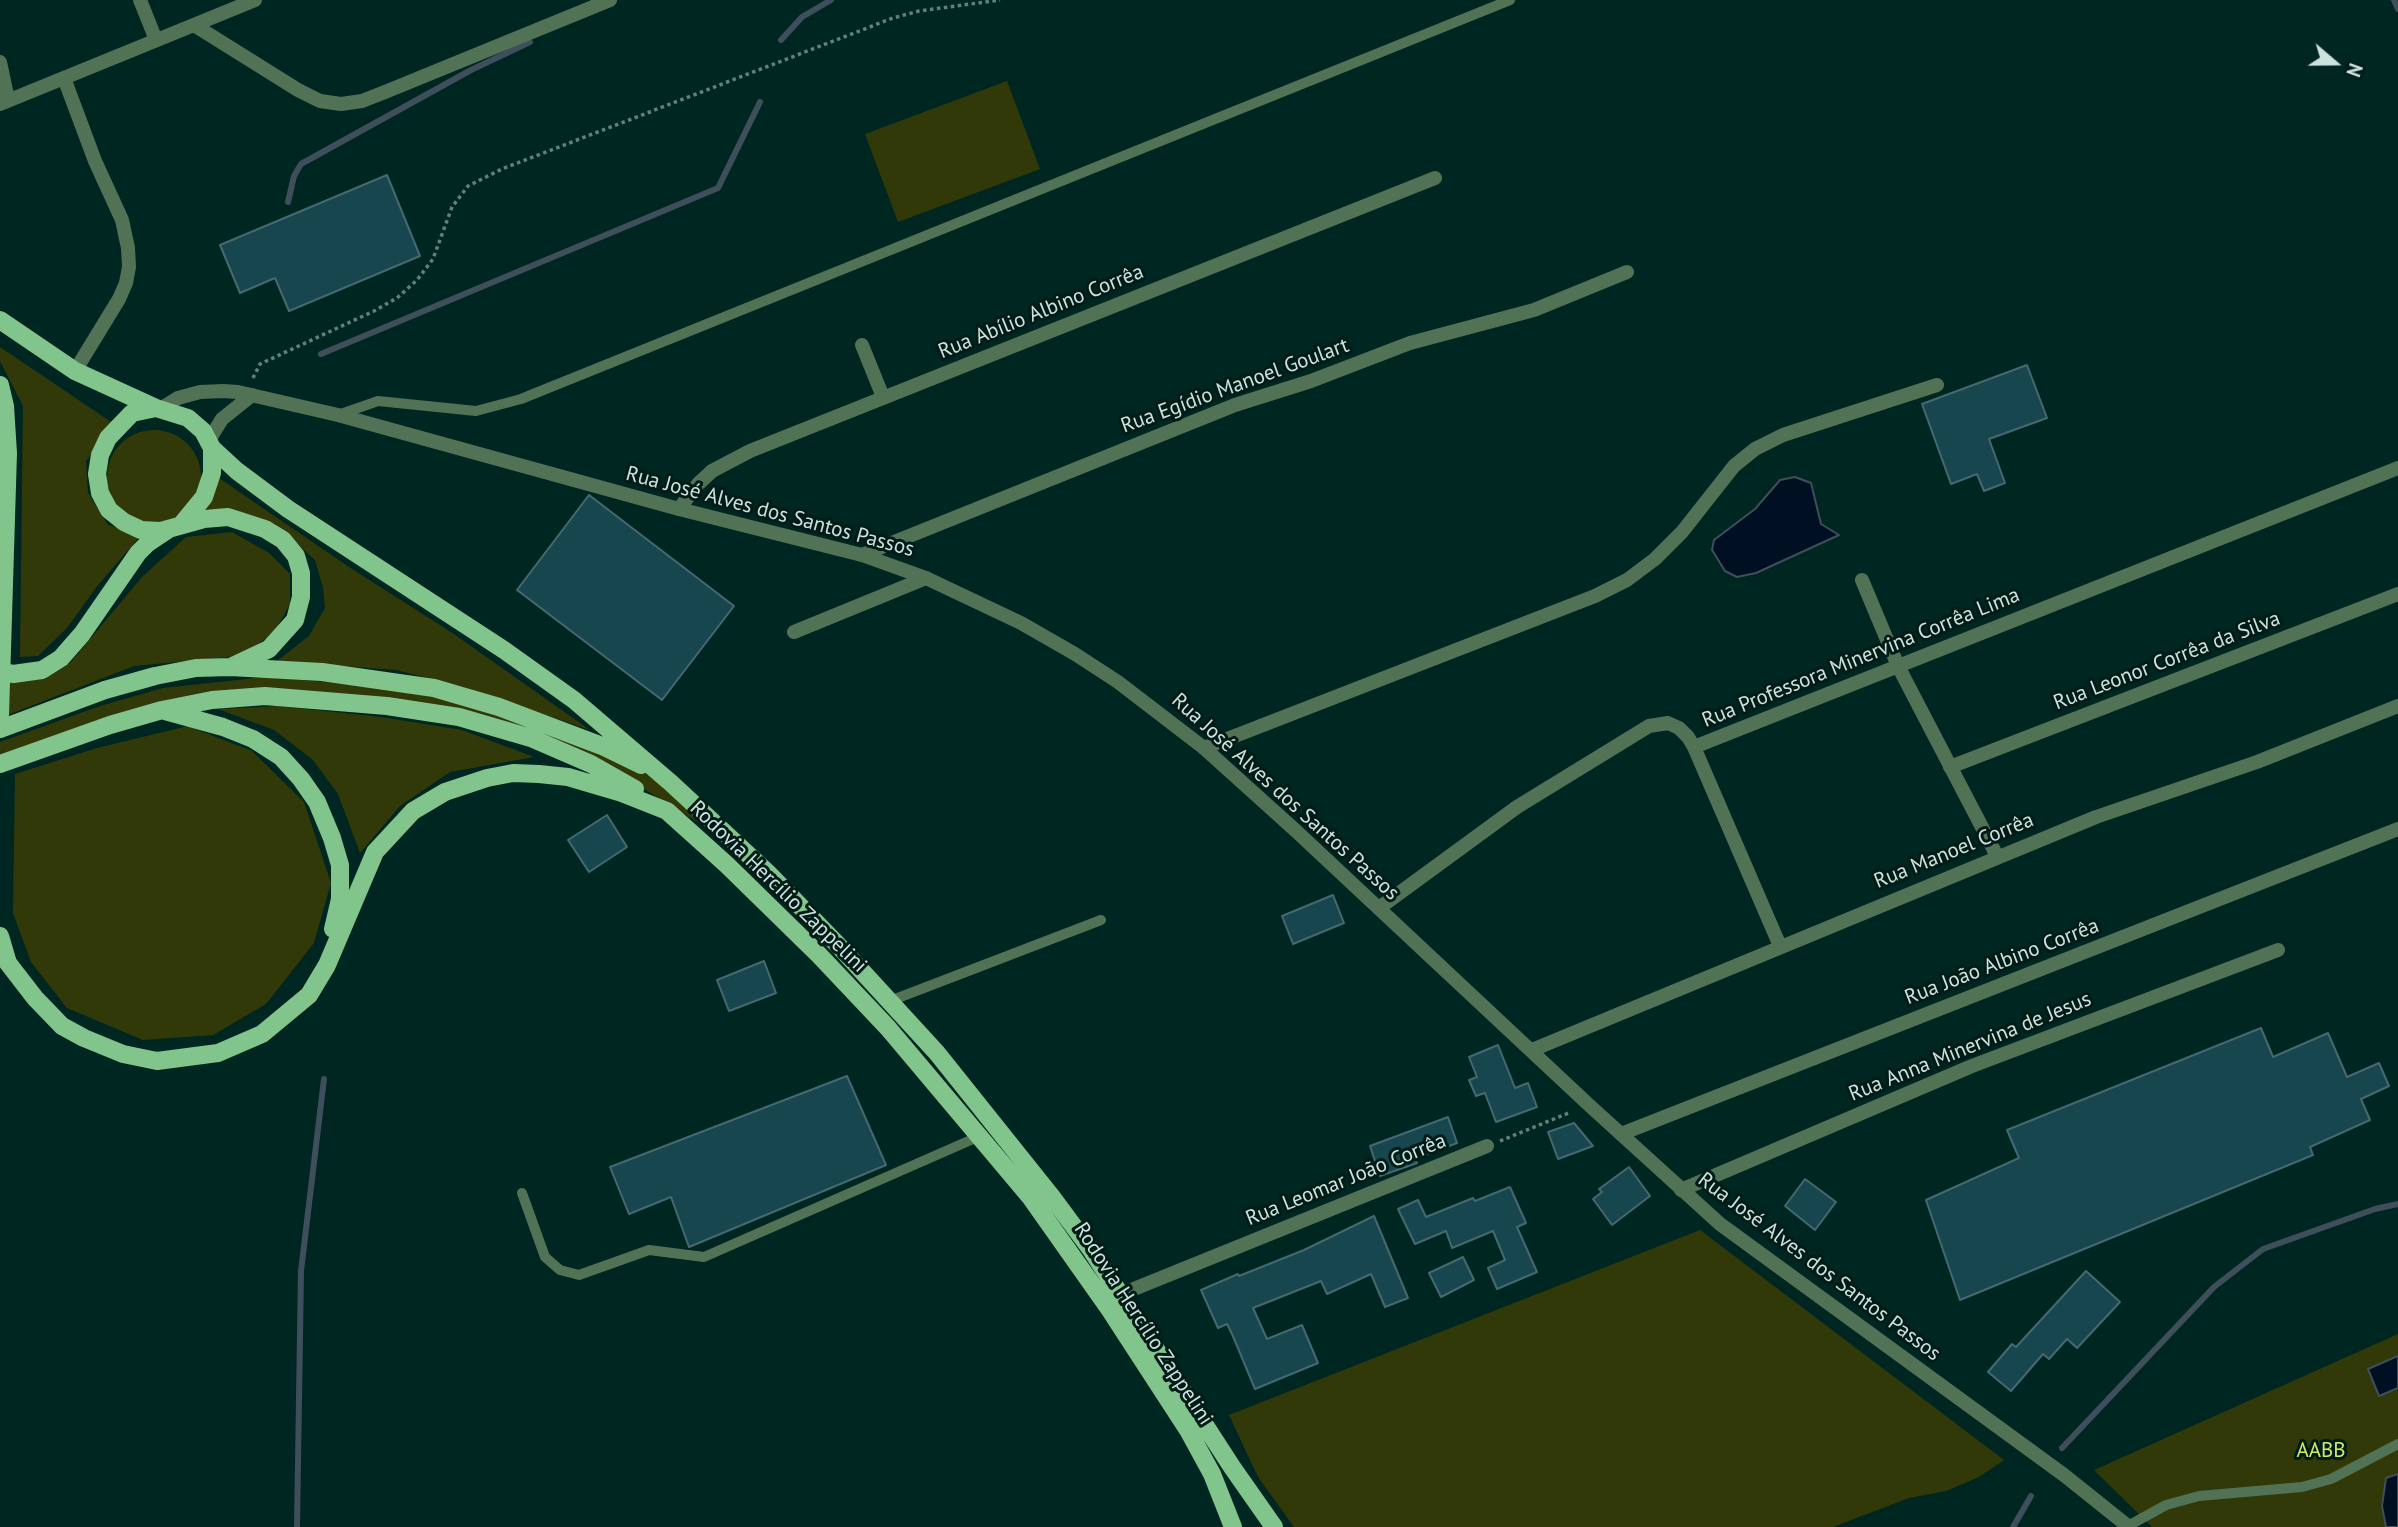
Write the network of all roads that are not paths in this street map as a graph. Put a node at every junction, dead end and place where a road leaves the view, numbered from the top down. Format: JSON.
{"nodes":[{"id":1,"x":140,"y":0,"type":"edge"},
{"id":2,"x":255,"y":0,"type":"edge"},
{"id":3,"x":610,"y":0,"type":"edge"},
{"id":4,"x":1510,"y":0,"type":"edge"},
{"id":5,"x":194,"y":25,"type":"junction"},
{"id":6,"x":156,"y":40,"type":"junction"},
{"id":7,"x":0,"y":62,"type":"edge"},
{"id":8,"x":64,"y":78,"type":"junction"},
{"id":9,"x":4,"y":102,"type":"edge"},
{"id":10,"x":1435,"y":178,"type":"dead end"},
{"id":11,"x":1627,"y":271,"type":"dead end"},
{"id":12,"x":0,"y":320,"type":"edge"},
{"id":13,"x":862,"y":345,"type":"dead end"},
{"id":14,"x":75,"y":371,"type":"junction"},
{"id":15,"x":1937,"y":385,"type":"dead end"},
{"id":16,"x":0,"y":386,"type":"edge"},
{"id":17,"x":252,"y":395,"type":"junction"},
{"id":18,"x":883,"y":397,"type":"junction"},
{"id":19,"x":159,"y":408,"type":"junction"},
{"id":20,"x":338,"y":415,"type":"junction"},
{"id":21,"x":210,"y":444,"type":"junction"},
{"id":22,"x":2398,"y":468,"type":"edge"},
{"id":23,"x":679,"y":509,"type":"junction"},
{"id":24,"x":176,"y":527,"type":"junction"},
{"id":25,"x":862,"y":555,"type":"junction"},
{"id":26,"x":926,"y":578,"type":"junction"},
{"id":27,"x":1862,"y":580,"type":"dead end"},
{"id":28,"x":2398,"y":594,"type":"edge"},
{"id":29,"x":794,"y":632,"type":"dead end"},
{"id":30,"x":1898,"y":666,"type":"junction"},
{"id":31,"x":230,"y":667,"type":"junction"},
{"id":32,"x":0,"y":671,"type":"edge"},
{"id":33,"x":2398,"y":706,"type":"edge"},
{"id":34,"x":162,"y":710,"type":"junction"},
{"id":35,"x":0,"y":715,"type":"edge"},
{"id":36,"x":0,"y":729,"type":"edge"},
{"id":37,"x":1694,"y":747,"type":"junction"},
{"id":38,"x":1204,"y":748,"type":"junction"},
{"id":39,"x":0,"y":764,"type":"edge"},
{"id":40,"x":1951,"y":768,"type":"junction"},
{"id":41,"x":671,"y":783,"type":"junction"},
{"id":42,"x":667,"y":811,"type":"junction"},
{"id":43,"x":2398,"y":829,"type":"edge"},
{"id":44,"x":1997,"y":856,"type":"junction"},
{"id":45,"x":1379,"y":908,"type":"junction"},
{"id":46,"x":1101,"y":920,"type":"dead end"},
{"id":47,"x":0,"y":936,"type":"edge"},
{"id":48,"x":1780,"y":946,"type":"junction"},
{"id":49,"x":2278,"y":950,"type":"dead end"},
{"id":50,"x":327,"y":965,"type":"junction"},
{"id":51,"x":890,"y":1001,"type":"junction"},
{"id":52,"x":1532,"y":1050,"type":"junction"},
{"id":53,"x":1620,"y":1134,"type":"junction"},
{"id":54,"x":980,"y":1136,"type":"junction"},
{"id":55,"x":1487,"y":1146,"type":"road end"},
{"id":56,"x":1681,"y":1190,"type":"junction"},
{"id":57,"x":522,"y":1193,"type":"dead end"},
{"id":58,"x":1119,"y":1295,"type":"junction"},
{"id":59,"x":2398,"y":1444,"type":"edge"},
{"id":60,"x":1233,"y":1527,"type":"edge"},
{"id":61,"x":1274,"y":1527,"type":"edge"},
{"id":62,"x":2128,"y":1527,"type":"edge"}],
"edges":[{"from":1,"to":6,"type":"street"},
{"from":2,"to":5,"type":"street"},
{"from":3,"to":5,"type":"street"},
{"from":4,"to":20,"type":"lane"},
{"from":5,"to":6,"type":"street"},
{"from":6,"to":8,"type":"street"},
{"from":7,"to":9,"type":"street"},
{"from":8,"to":9,"type":"street"},
{"from":8,"to":14,"type":"street"},
{"from":10,"to":18,"type":"street","name":"Rua Abílio Albino Corrêa"},
{"from":11,"to":25,"type":"street","name":"Rua Egídio Manoel Goulart"},
{"from":12,"to":14,"type":"main road","name":"Rodovia Hercílio Zappelini"},
{"from":13,"to":18,"type":"street"},
{"from":14,"to":19,"type":"main road","name":"Rodovia Hercílio Zappelini"},
{"from":15,"to":38,"type":"street"},
{"from":16,"to":35,"type":"main road"},
{"from":17,"to":19,"type":"street","name":"Rua José Alves dos Santos Passos"},
{"from":17,"to":20,"type":"street","name":"Rua José Alves dos Santos Passos"},
{"from":17,"to":21,"type":"street"},
{"from":18,"to":23,"type":"street","name":"Rua Abílio Albino Corrêa"},
{"from":19,"to":21,"type":"main road","name":"Rodovia Hercílio Zappelini"},
{"from":19,"to":24,"type":"main road"},
{"from":20,"to":23,"type":"street","name":"Rua José Alves dos Santos Passos"},
{"from":21,"to":24,"type":"main road"},
{"from":21,"to":41,"type":"main road","name":"Rodovia Hercílio Zappelini"},
{"from":22,"to":30,"type":"street","name":"Rua Professora Minervina Corrêa Lima"},
{"from":23,"to":25,"type":"street","name":"Rua José Alves dos Santos Passos"},
{"from":24,"to":31,"type":"main road"},
{"from":24,"to":32,"type":"main road"},
{"from":25,"to":26,"type":"street","name":"Rua José Alves dos Santos Passos"},
{"from":26,"to":29,"type":"street"},
{"from":26,"to":38,"type":"street","name":"Rua José Alves dos Santos Passos"},
{"from":27,"to":30,"type":"street"},
{"from":28,"to":40,"type":"street","name":"Rua Leonor Corrêa da Silva"},
{"from":30,"to":37,"type":"street","name":"Rua Professora Minervina Corrêa Lima"},
{"from":30,"to":40,"type":"street"},
{"from":31,"to":36,"type":"main road"},
{"from":31,"to":41,"type":"main road"},
{"from":33,"to":44,"type":"street","name":"Rua Manoel Corrêa"},
{"from":34,"to":39,"type":"main road"},
{"from":34,"to":42,"type":"main road"},
{"from":34,"to":50,"type":"main road"},
{"from":37,"to":45,"type":"street","name":"Rua Professora Minervina Corrêa Lima"},
{"from":37,"to":48,"type":"street"},
{"from":38,"to":45,"type":"street","name":"Rua José Alves dos Santos Passos"},
{"from":40,"to":44,"type":"street"},
{"from":41,"to":51,"type":"main road","name":"Rodovia Hercílio Zappelini"},
{"from":42,"to":50,"type":"main road","name":"Rodovia Hercílio Zappelini"},
{"from":42,"to":54,"type":"main road","name":"Rodovia Hercílio Zappelini"},
{"from":43,"to":53,"type":"street","name":"Rua João Albino Corrêa"},
{"from":44,"to":48,"type":"street","name":"Rua Manoel Corrêa"},
{"from":45,"to":52,"type":"street","name":"Rua José Alves dos Santos Passos"},
{"from":46,"to":51,"type":"lane"},
{"from":47,"to":50,"type":"main road","name":"Rodovia Hercílio Zappelini"},
{"from":48,"to":52,"type":"street","name":"Rua Manoel Corrêa"},
{"from":49,"to":56,"type":"street","name":"Rua Anna Minervina de Jesus"},
{"from":51,"to":58,"type":"main road","name":"Rodovia Hercílio Zappelini"},
{"from":52,"to":53,"type":"street","name":"Rua José Alves dos Santos Passos"},
{"from":53,"to":56,"type":"street","name":"Rua José Alves dos Santos Passos"},
{"from":54,"to":57,"type":"lane"},
{"from":54,"to":60,"type":"main road","name":"Rodovia Hercílio Zappelini"},
{"from":55,"to":58,"type":"street","name":"Rua Leomar João Corrêa"},
{"from":56,"to":62,"type":"street","name":"Rua José Alves dos Santos Passos"},
{"from":58,"to":61,"type":"main road","name":"Rodovia Hercílio Zappelini"},
{"from":59,"to":62,"type":"lane"}]}
